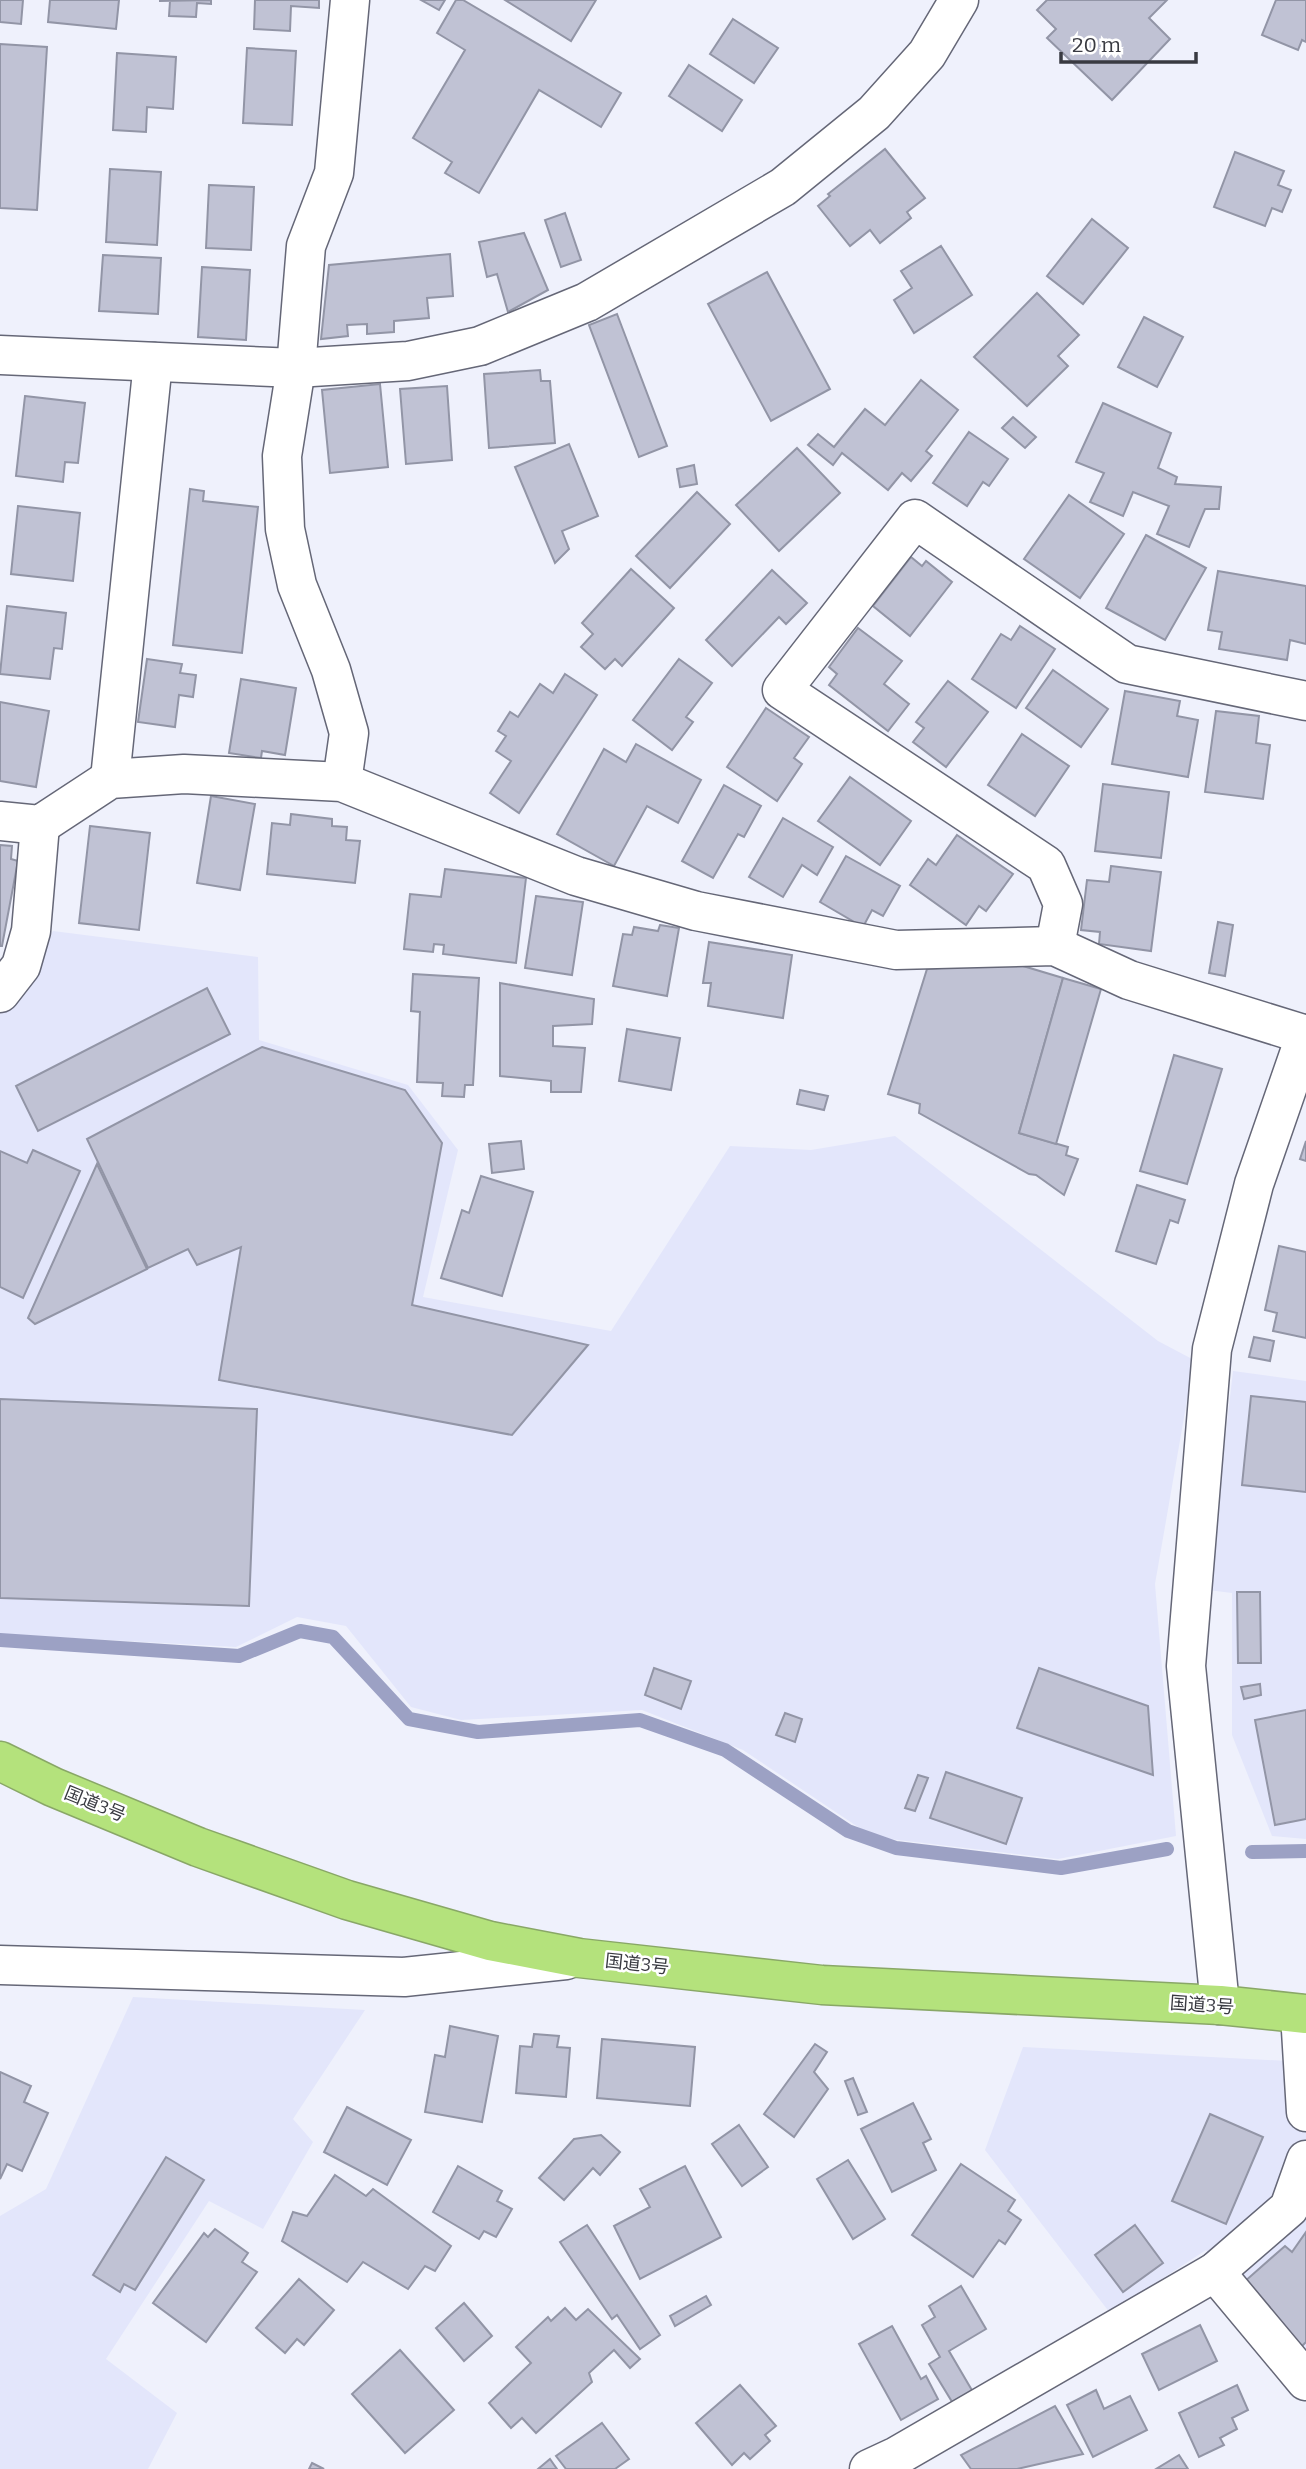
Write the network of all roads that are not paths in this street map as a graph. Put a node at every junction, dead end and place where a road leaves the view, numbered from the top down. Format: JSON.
{"nodes":[{"id":1,"x":350,"y":0,"type":"edge"},
{"id":2,"x":958,"y":0,"type":"edge"},
{"id":3,"x":0,"y":355,"type":"edge"},
{"id":4,"x":153,"y":362,"type":"junction"},
{"id":5,"x":296,"y":369,"type":"junction"},
{"id":6,"x":1306,"y":701,"type":"edge"},
{"id":7,"x":110,"y":779,"type":"junction"},
{"id":8,"x":342,"y":782,"type":"junction"},
{"id":9,"x":0,"y":821,"type":"edge"},
{"id":10,"x":40,"y":825,"type":"junction"},
{"id":11,"x":1055,"y":946,"type":"junction"},
{"id":12,"x":0,"y":993,"type":"edge"},
{"id":13,"x":1306,"y":1035,"type":"edge"},
{"id":14,"x":0,"y":1761,"type":"edge"},
{"id":15,"x":579,"y":1958,"type":"junction"},
{"id":16,"x":0,"y":1965,"type":"edge"},
{"id":17,"x":1220,"y":2005,"type":"junction"},
{"id":18,"x":1303,"y":2014,"type":"edge"},
{"id":19,"x":1306,"y":2112,"type":"edge"},
{"id":20,"x":1306,"y":2160,"type":"edge"},
{"id":21,"x":1215,"y":2272,"type":"junction"},
{"id":22,"x":1306,"y":2381,"type":"edge"},
{"id":23,"x":869,"y":2469,"type":"edge"}],
"edges":[{"from":1,"to":5,"type":"street"},
{"from":2,"to":5,"type":"street"},
{"from":3,"to":4,"type":"street"},
{"from":4,"to":5,"type":"street"},
{"from":4,"to":7,"type":"street"},
{"from":5,"to":8,"type":"street"},
{"from":6,"to":11,"type":"street"},
{"from":7,"to":8,"type":"street"},
{"from":7,"to":10,"type":"street"},
{"from":8,"to":11,"type":"street"},
{"from":9,"to":10,"type":"street"},
{"from":10,"to":12,"type":"street"},
{"from":11,"to":13,"type":"street"},
{"from":13,"to":17,"type":"street"},
{"from":14,"to":15,"type":"highway","name":"国道3号"},
{"from":15,"to":16,"type":"street"},
{"from":15,"to":17,"type":"highway","name":"国道3号"},
{"from":17,"to":18,"type":"highway","name":"国道3号"},
{"from":18,"to":19,"type":"street"},
{"from":20,"to":21,"type":"street"},
{"from":21,"to":22,"type":"street"},
{"from":21,"to":23,"type":"street"}]}
